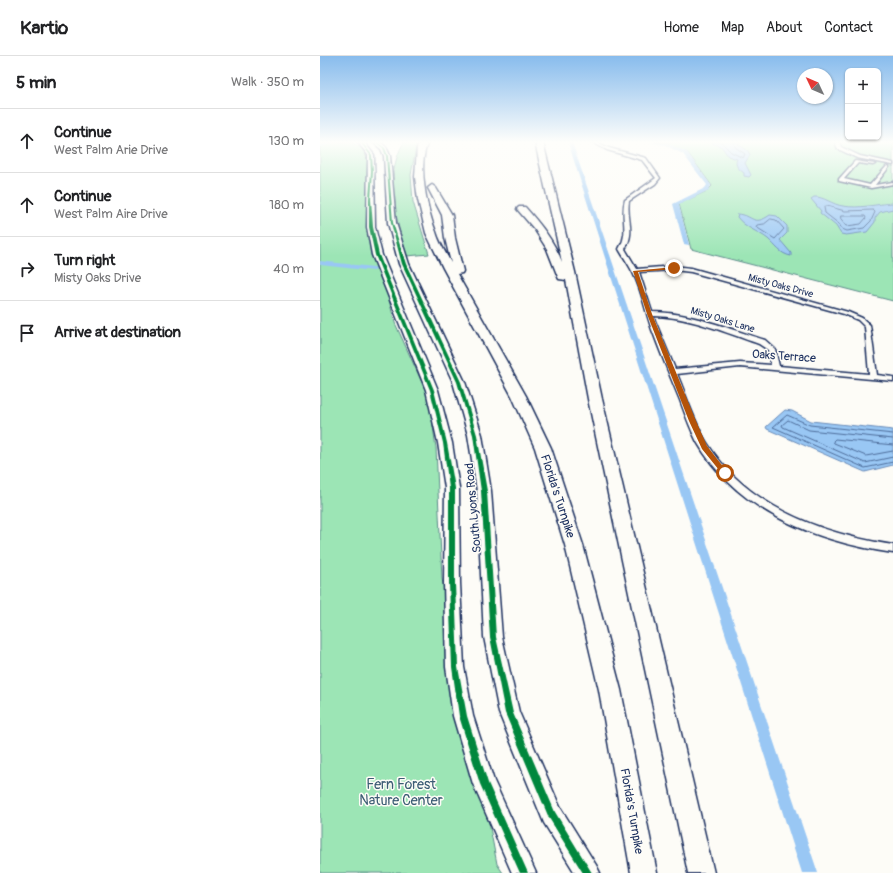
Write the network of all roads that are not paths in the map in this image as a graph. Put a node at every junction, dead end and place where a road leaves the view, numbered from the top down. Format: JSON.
{"nodes":[{"id":1,"x":371,"y":180,"type":"edge"},
{"id":2,"x":389,"y":180,"type":"edge"},
{"id":3,"x":419,"y":180,"type":"edge"},
{"id":4,"x":548,"y":180,"type":"edge"},
{"id":5,"x":656,"y":180,"type":"edge"},
{"id":6,"x":841,"y":180,"type":"edge"},
{"id":7,"x":876,"y":180,"type":"edge"},
{"id":8,"x":893,"y":183,"type":"edge"},
{"id":9,"x":871,"y":187,"type":"junction"},
{"id":10,"x":432,"y":188,"type":"dead end"},
{"id":11,"x":522,"y":209,"type":"dead end"},
{"id":12,"x":635,"y":271,"type":"junction"},
{"id":13,"x":459,"y":287,"type":"junction"},
{"id":14,"x":573,"y":295,"type":"junction"},
{"id":15,"x":650,"y":314,"type":"junction"},
{"id":16,"x":775,"y":366,"type":"junction"},
{"id":17,"x":672,"y":372,"type":"junction"},
{"id":18,"x":873,"y":377,"type":"junction"},
{"id":19,"x":893,"y":379,"type":"edge"},
{"id":20,"x":893,"y":549,"type":"edge"},
{"id":21,"x":524,"y":873,"type":"edge"},
{"id":22,"x":588,"y":873,"type":"edge"},
{"id":23,"x":644,"y":873,"type":"edge"},
{"id":24,"x":701,"y":873,"type":"edge"}],
"edges":[{"from":1,"to":21,"type":"main road","name":"South Lyons Road"},
{"from":2,"to":22,"type":"main road","name":"South Lyons Road"},
{"from":3,"to":13,"type":"highway","name":"Florida's Turnpike"},
{"from":4,"to":14,"type":"highway"},
{"from":5,"to":12,"type":"street"},
{"from":6,"to":9,"type":"street"},
{"from":7,"to":9,"type":"street"},
{"from":8,"to":9,"type":"street"},
{"from":10,"to":13,"type":"highway"},
{"from":11,"to":14,"type":"highway"},
{"from":12,"to":15,"type":"street"},
{"from":12,"to":18,"type":"street","name":"Misty Oaks Drive"},
{"from":13,"to":23,"type":"highway","name":"Florida's Turnpike"},
{"from":14,"to":24,"type":"highway"},
{"from":15,"to":16,"type":"street","name":"Misty Oaks Lane"},
{"from":15,"to":17,"type":"street"},
{"from":16,"to":17,"type":"street","name":"Oaks Terrace"},
{"from":16,"to":18,"type":"street","name":"Oaks Terrace"},
{"from":17,"to":20,"type":"street"},
{"from":18,"to":19,"type":"street","name":"Oaks Terrace"}]}
